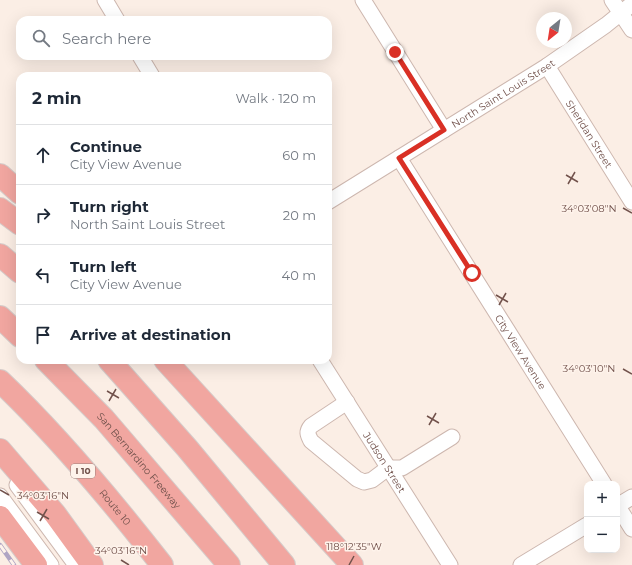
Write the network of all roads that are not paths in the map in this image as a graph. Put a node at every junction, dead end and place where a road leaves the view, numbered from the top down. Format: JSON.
{"nodes":[{"id":1,"x":105,"y":0,"type":"edge"},
{"id":2,"x":363,"y":0,"type":"edge"},
{"id":3,"x":612,"y":0,"type":"edge"},
{"id":4,"x":626,"y":9,"type":"edge"},
{"id":5,"x":115,"y":16,"type":"edge"},
{"id":6,"x":632,"y":30,"type":"edge"},
{"id":7,"x":142,"y":60,"type":"edge"},
{"id":8,"x":547,"y":66,"type":"junction"},
{"id":9,"x":150,"y":72,"type":"edge"},
{"id":10,"x":444,"y":130,"type":"junction"},
{"id":11,"x":399,"y":158,"type":"junction"},
{"id":12,"x":0,"y":175,"type":"edge"},
{"id":13,"x":16,"y":189,"type":"edge"},
{"id":14,"x":332,"y":200,"type":"edge"},
{"id":15,"x":632,"y":202,"type":"edge"},
{"id":16,"x":0,"y":209,"type":"edge"},
{"id":17,"x":16,"y":221,"type":"edge"},
{"id":18,"x":0,"y":255,"type":"edge"},
{"id":19,"x":16,"y":269,"type":"edge"},
{"id":20,"x":0,"y":318,"type":"edge"},
{"id":21,"x":16,"y":332,"type":"edge"},
{"id":22,"x":50,"y":364,"type":"edge"},
{"id":23,"x":113,"y":364,"type":"edge"},
{"id":24,"x":169,"y":364,"type":"edge"},
{"id":25,"x":174,"y":364,"type":"edge"},
{"id":26,"x":323,"y":364,"type":"edge"},
{"id":27,"x":0,"y":381,"type":"edge"},
{"id":28,"x":201,"y":398,"type":"junction"},
{"id":29,"x":347,"y":402,"type":"junction"},
{"id":30,"x":452,"y":437,"type":"dead end"},
{"id":31,"x":0,"y":450,"type":"edge"},
{"id":32,"x":0,"y":464,"type":"edge"},
{"id":33,"x":388,"y":468,"type":"junction"},
{"id":34,"x":602,"y":481,"type":"edge"},
{"id":35,"x":0,"y":496,"type":"edge"},
{"id":36,"x":632,"y":497,"type":"edge"},
{"id":37,"x":620,"y":504,"type":"edge"},
{"id":38,"x":620,"y":510,"type":"edge"},
{"id":39,"x":0,"y":517,"type":"edge"},
{"id":40,"x":584,"y":527,"type":"edge"},
{"id":41,"x":632,"y":528,"type":"edge"},
{"id":42,"x":321,"y":532,"type":"junction"},
{"id":43,"x":282,"y":562,"type":"edge"},
{"id":44,"x":36,"y":565,"type":"edge"},
{"id":45,"x":51,"y":565,"type":"edge"},
{"id":46,"x":76,"y":565,"type":"edge"},
{"id":47,"x":92,"y":565,"type":"edge"},
{"id":48,"x":162,"y":565,"type":"edge"},
{"id":49,"x":228,"y":565,"type":"edge"},
{"id":50,"x":352,"y":565,"type":"edge"},
{"id":51,"x":360,"y":565,"type":"edge"},
{"id":52,"x":450,"y":565,"type":"edge"},
{"id":53,"x":521,"y":565,"type":"edge"}],
"edges":[{"from":1,"to":5,"type":"street"},
{"from":2,"to":10,"type":"street"},
{"from":3,"to":4,"type":"street"},
{"from":4,"to":6,"type":"street"},
{"from":4,"to":8,"type":"street","name":"North Saint Louis Street"},
{"from":7,"to":9,"type":"street"},
{"from":8,"to":10,"type":"street","name":"North Saint Louis Street"},
{"from":8,"to":15,"type":"street","name":"Sheridan Street"},
{"from":10,"to":11,"type":"street","name":"North Saint Louis Street"},
{"from":11,"to":14,"type":"street","name":"North Saint Louis Street"},
{"from":11,"to":34,"type":"street","name":"City View Avenue"},
{"from":12,"to":13,"type":"highway"},
{"from":16,"to":17,"type":"highway"},
{"from":18,"to":19,"type":"highway"},
{"from":20,"to":21,"type":"highway"},
{"from":22,"to":49,"type":"highway","name":"San Bernardino Freeway"},
{"from":23,"to":43,"type":"highway"},
{"from":24,"to":28,"type":"highway"},
{"from":25,"to":28,"type":"highway"},
{"from":26,"to":29,"type":"street","name":"Judson Street"},
{"from":27,"to":48,"type":"highway","name":"Route 10","number":"I 10"},
{"from":28,"to":42,"type":"highway"},
{"from":29,"to":33,"type":"street","name":"Judson Street"},
{"from":29,"to":33,"type":"street"},
{"from":30,"to":33,"type":"street"},
{"from":31,"to":47,"type":"highway"},
{"from":32,"to":46,"type":"street"},
{"from":33,"to":52,"type":"street","name":"Judson Street"},
{"from":35,"to":45,"type":"street"},
{"from":36,"to":37,"type":"street"},
{"from":38,"to":41,"type":"street"},
{"from":39,"to":44,"type":"highway"},
{"from":40,"to":53,"type":"street"},
{"from":42,"to":50,"type":"highway"},
{"from":42,"to":51,"type":"highway"}]}
